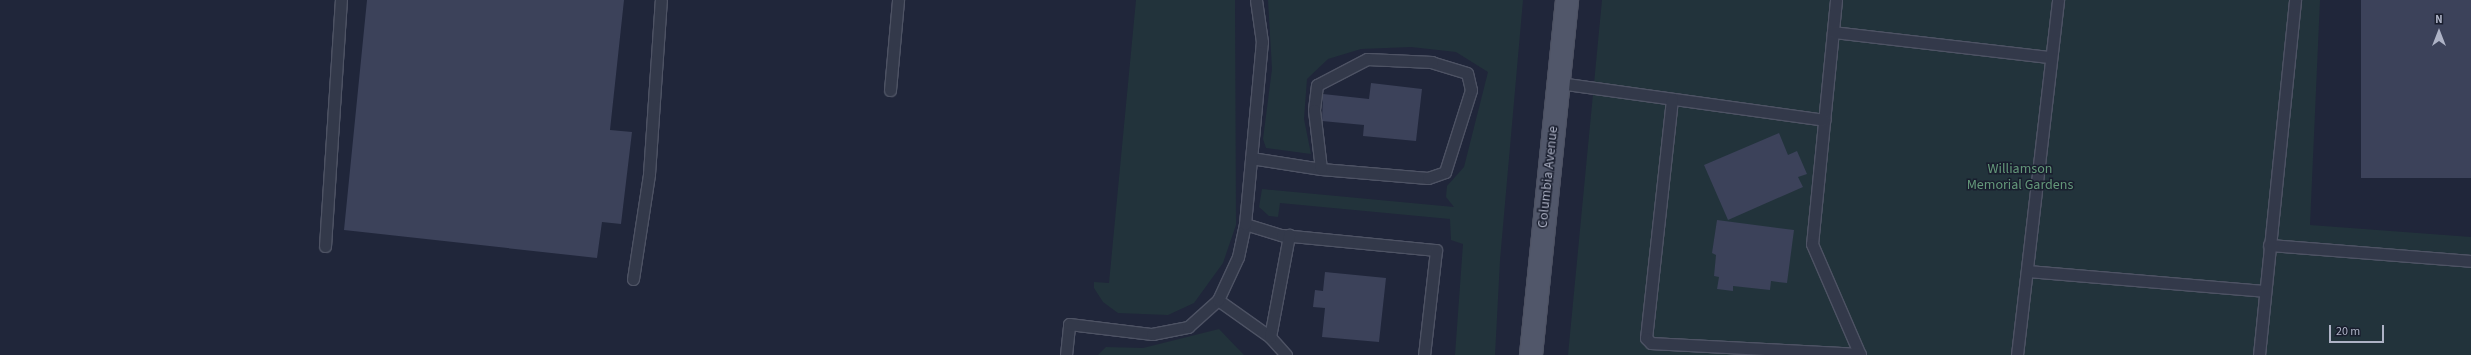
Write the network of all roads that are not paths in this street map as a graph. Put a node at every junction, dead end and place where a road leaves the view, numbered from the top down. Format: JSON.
{"nodes":[{"id":1,"x":341,"y":0,"type":"edge"},
{"id":2,"x":661,"y":0,"type":"edge"},
{"id":3,"x":898,"y":0,"type":"edge"},
{"id":4,"x":1256,"y":0,"type":"edge"},
{"id":5,"x":1567,"y":0,"type":"edge"},
{"id":6,"x":1836,"y":0,"type":"edge"},
{"id":7,"x":2058,"y":0,"type":"edge"},
{"id":8,"x":2294,"y":0,"type":"edge"},
{"id":9,"x":1833,"y":32,"type":"junction"},
{"id":10,"x":2050,"y":57,"type":"junction"},
{"id":11,"x":1559,"y":83,"type":"junction"},
{"id":12,"x":890,"y":90,"type":"dead end"},
{"id":13,"x":1672,"y":99,"type":"junction"},
{"id":14,"x":1824,"y":120,"type":"junction"},
{"id":15,"x":1251,"y":158,"type":"junction"},
{"id":16,"x":1322,"y":169,"type":"junction"},
{"id":17,"x":1245,"y":224,"type":"junction"},
{"id":18,"x":1290,"y":235,"type":"junction"},
{"id":19,"x":2269,"y":245,"type":"junction"},
{"id":20,"x":325,"y":246,"type":"dead end"},
{"id":21,"x":2471,"y":261,"type":"edge"},
{"id":22,"x":2027,"y":271,"type":"junction"},
{"id":23,"x":633,"y":279,"type":"dead end"},
{"id":24,"x":2264,"y":291,"type":"junction"},
{"id":25,"x":1218,"y":300,"type":"junction"},
{"id":26,"x":1270,"y":337,"type":"junction"},
{"id":27,"x":1066,"y":355,"type":"edge"},
{"id":28,"x":1286,"y":355,"type":"edge"},
{"id":29,"x":1424,"y":355,"type":"edge"},
{"id":30,"x":1531,"y":355,"type":"edge"},
{"id":31,"x":1860,"y":355,"type":"edge"},
{"id":32,"x":2018,"y":355,"type":"edge"},
{"id":33,"x":2259,"y":355,"type":"edge"}],
"edges":[{"from":1,"to":20,"type":"lane"},
{"from":2,"to":23,"type":"lane"},
{"from":3,"to":12,"type":"lane"},
{"from":4,"to":15,"type":"lane"},
{"from":5,"to":11,"type":"main road","name":"Columbia Avenue"},
{"from":6,"to":9,"type":"lane"},
{"from":7,"to":10,"type":"lane"},
{"from":8,"to":19,"type":"lane"},
{"from":9,"to":10,"type":"lane"},
{"from":9,"to":14,"type":"lane"},
{"from":10,"to":22,"type":"lane"},
{"from":11,"to":13,"type":"lane"},
{"from":11,"to":30,"type":"main road","name":"Columbia Avenue"},
{"from":13,"to":14,"type":"lane"},
{"from":13,"to":31,"type":"lane"},
{"from":14,"to":31,"type":"lane"},
{"from":15,"to":16,"type":"lane"},
{"from":15,"to":17,"type":"lane"},
{"from":16,"to":16,"type":"lane"},
{"from":17,"to":18,"type":"lane"},
{"from":17,"to":25,"type":"lane"},
{"from":18,"to":26,"type":"lane"},
{"from":18,"to":29,"type":"lane"},
{"from":19,"to":21,"type":"lane"},
{"from":19,"to":24,"type":"lane"},
{"from":22,"to":24,"type":"lane"},
{"from":22,"to":32,"type":"lane"},
{"from":24,"to":33,"type":"lane"},
{"from":25,"to":26,"type":"lane"},
{"from":25,"to":27,"type":"lane"},
{"from":26,"to":28,"type":"lane"}]}
